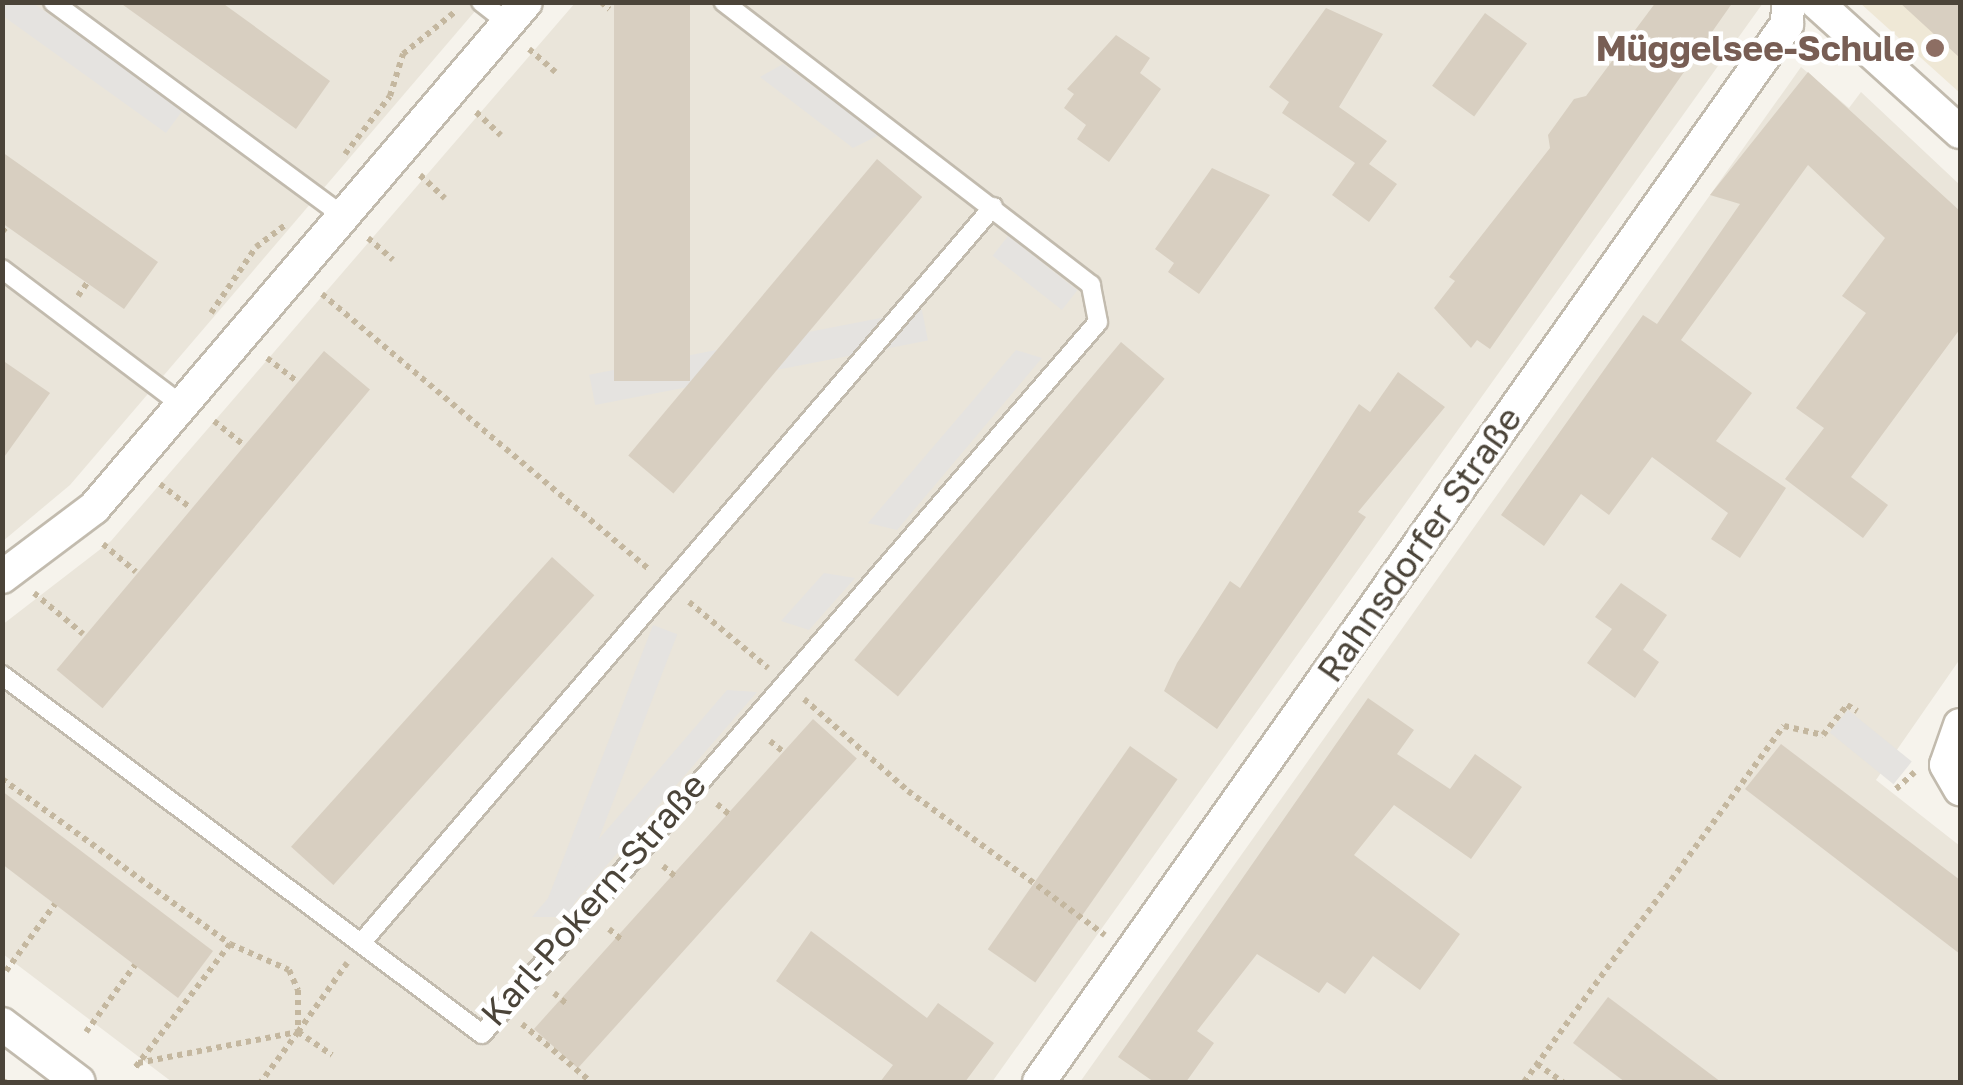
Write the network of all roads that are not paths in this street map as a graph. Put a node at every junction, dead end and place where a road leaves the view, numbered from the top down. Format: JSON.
{"nodes":[{"id":1,"x":53,"y":2,"type":"edge"},
{"id":2,"x":481,"y":2,"type":"edge"},
{"id":3,"x":723,"y":2,"type":"edge"},
{"id":4,"x":1788,"y":2,"type":"edge"},
{"id":5,"x":1816,"y":2,"type":"edge"},
{"id":6,"x":519,"y":24,"type":"edge"},
{"id":7,"x":1960,"y":132,"type":"edge"},
{"id":8,"x":993,"y":207,"type":"junction"},
{"id":9,"x":352,"y":224,"type":"junction"},
{"id":10,"x":2,"y":269,"type":"edge"},
{"id":11,"x":194,"y":410,"type":"junction"},
{"id":12,"x":17,"y":584,"type":"edge"},
{"id":13,"x":2,"y":675,"type":"edge"},
{"id":14,"x":1960,"y":725,"type":"edge"},
{"id":15,"x":1960,"y":789,"type":"edge"},
{"id":16,"x":362,"y":942,"type":"junction"},
{"id":17,"x":2,"y":1024,"type":"edge"},
{"id":18,"x":79,"y":1082,"type":"edge"},
{"id":19,"x":1039,"y":1082,"type":"edge"}],
"edges":[{"from":1,"to":9,"type":"lane"},
{"from":2,"to":6,"type":"lane"},
{"from":3,"to":8,"type":"lane","name":"Karl-Pokern-Straße"},
{"from":4,"to":19,"type":"street","name":"Rahnsdorfer Straße"},
{"from":5,"to":7,"type":"street"},
{"from":6,"to":9,"type":"street"},
{"from":8,"to":16,"type":"lane"},
{"from":8,"to":16,"type":"lane","name":"Karl-Pokern-Straße"},
{"from":9,"to":11,"type":"street"},
{"from":10,"to":11,"type":"lane"},
{"from":11,"to":12,"type":"street"},
{"from":13,"to":16,"type":"lane"},
{"from":14,"to":15,"type":"street"},
{"from":17,"to":18,"type":"street"}]}
